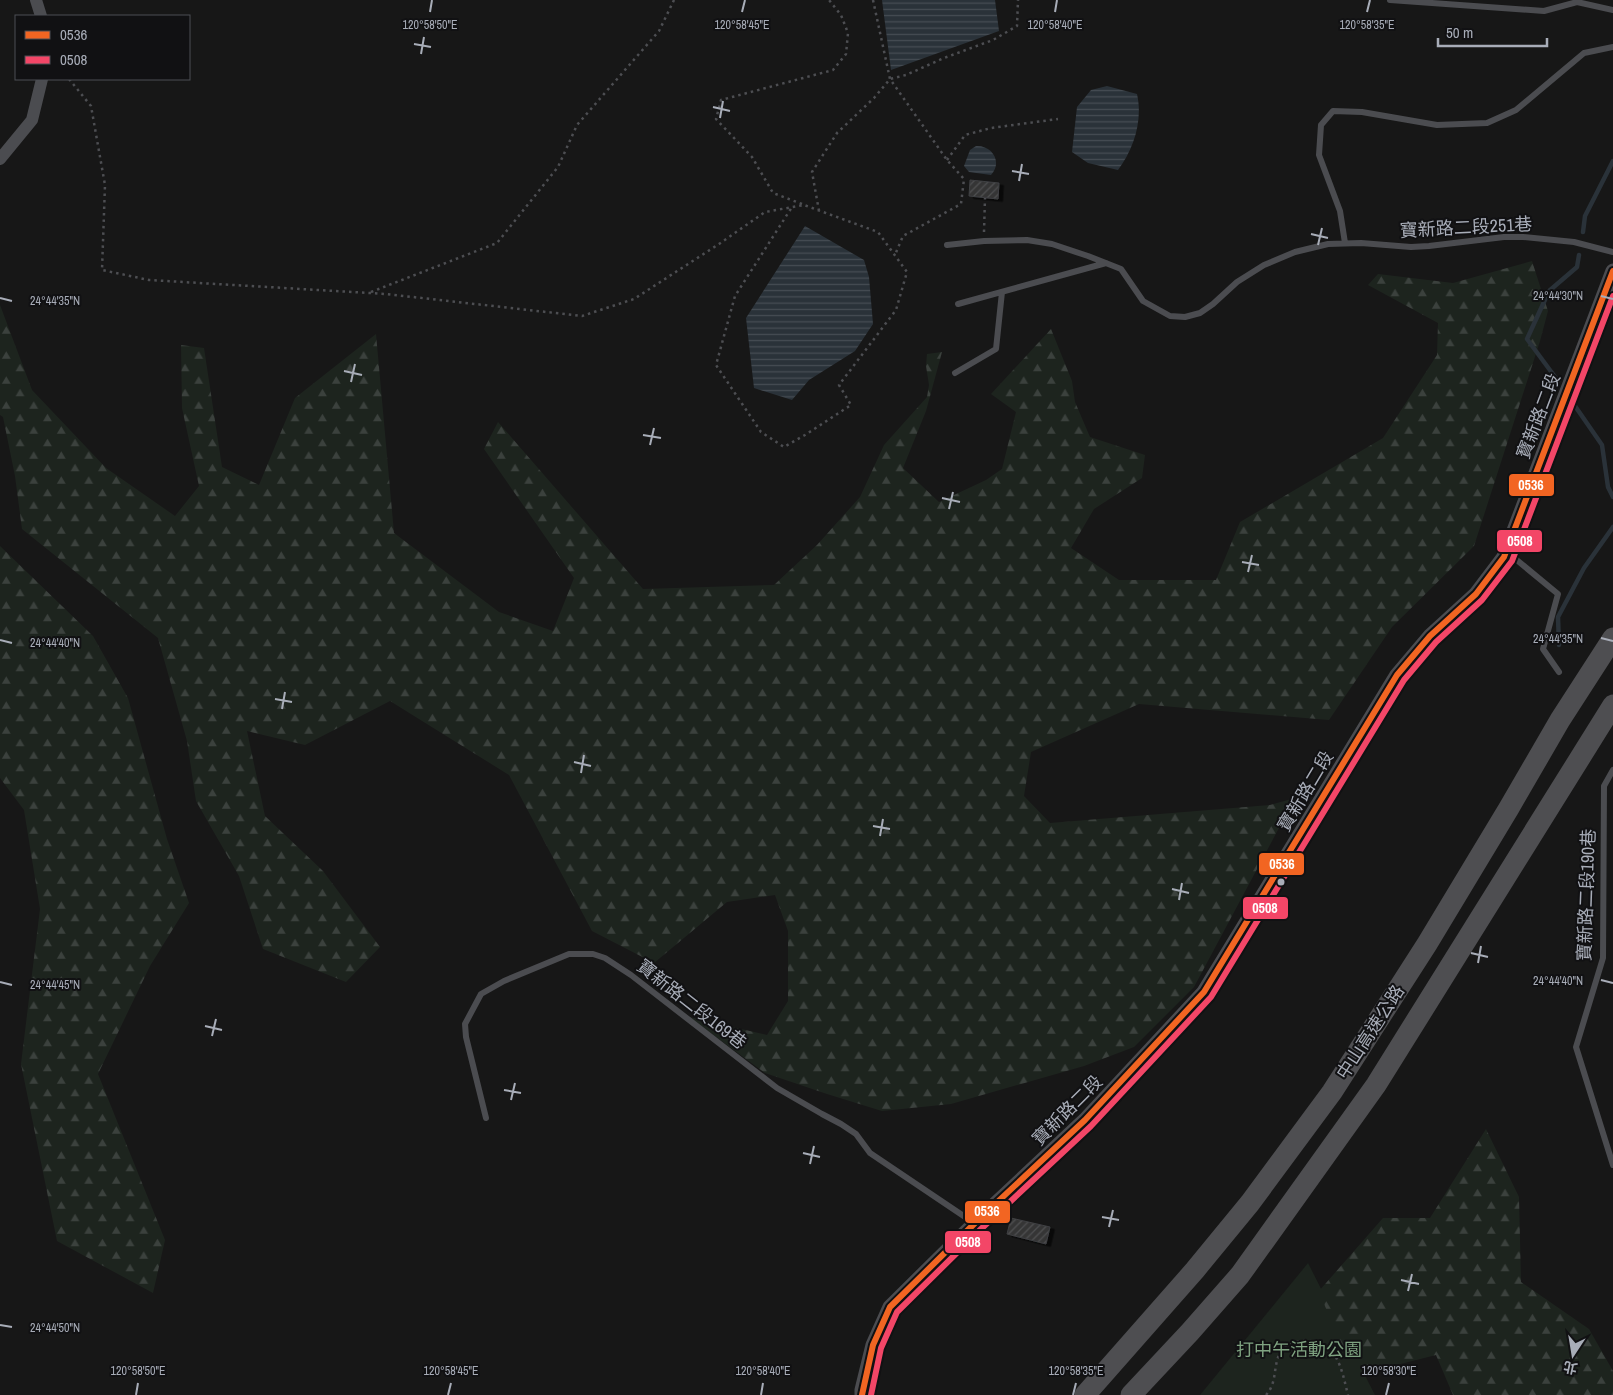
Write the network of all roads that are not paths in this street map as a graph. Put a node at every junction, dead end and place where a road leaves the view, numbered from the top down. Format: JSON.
{"nodes":[{"id":1,"x":36,"y":0,"type":"edge"},
{"id":2,"x":1390,"y":0,"type":"edge"},
{"id":3,"x":1613,"y":10,"type":"edge"},
{"id":4,"x":41,"y":15,"type":"edge"},
{"id":5,"x":1613,"y":47,"type":"edge"},
{"id":6,"x":42,"y":80,"type":"edge"},
{"id":7,"x":0,"y":159,"type":"edge"},
{"id":8,"x":1345,"y":243,"type":"junction"},
{"id":9,"x":946,"y":245,"type":"dead end"},
{"id":10,"x":1613,"y":252,"type":"edge"},
{"id":11,"x":1106,"y":263,"type":"junction"},
{"id":12,"x":1613,"y":271,"type":"edge"},
{"id":13,"x":1002,"y":292,"type":"junction"},
{"id":14,"x":958,"y":304,"type":"dead end"},
{"id":15,"x":955,"y":374,"type":"dead end"},
{"id":16,"x":1506,"y":551,"type":"junction"},
{"id":17,"x":1613,"y":638,"type":"edge"},
{"id":18,"x":1559,"y":672,"type":"dead end"},
{"id":19,"x":1613,"y":705,"type":"edge"},
{"id":20,"x":1613,"y":770,"type":"edge"},
{"id":21,"x":486,"y":1118,"type":"dead end"},
{"id":22,"x":1613,"y":1165,"type":"edge"},
{"id":23,"x":975,"y":1223,"type":"junction"},
{"id":24,"x":862,"y":1395,"type":"edge"},
{"id":25,"x":1085,"y":1395,"type":"edge"},
{"id":26,"x":1131,"y":1395,"type":"edge"}],
"edges":[{"from":1,"to":4,"type":"street"},
{"from":2,"to":3,"type":"lane"},
{"from":5,"to":8,"type":"lane"},
{"from":6,"to":7,"type":"street"},
{"from":8,"to":10,"type":"lane","name":"寶新路二段251巷"},
{"from":8,"to":11,"type":"lane","name":"寶新路二段251巷"},
{"from":9,"to":11,"type":"lane","name":"寶新路二段251巷"},
{"from":11,"to":13,"type":"lane"},
{"from":12,"to":16,"type":"street","name":"寶新路二段"},
{"from":13,"to":14,"type":"lane"},
{"from":13,"to":15,"type":"lane"},
{"from":16,"to":18,"type":"lane"},
{"from":16,"to":23,"type":"street","name":"寶新路二段"},
{"from":17,"to":25,"type":"highway","name":"中山高速公路"},
{"from":19,"to":26,"type":"highway","name":"中山高速公路"},
{"from":20,"to":22,"type":"lane","name":"寶新路二段190巷"},
{"from":21,"to":23,"type":"lane","name":"寶新路二段169巷"},
{"from":23,"to":24,"type":"street","name":"寶新路二段"}]}
